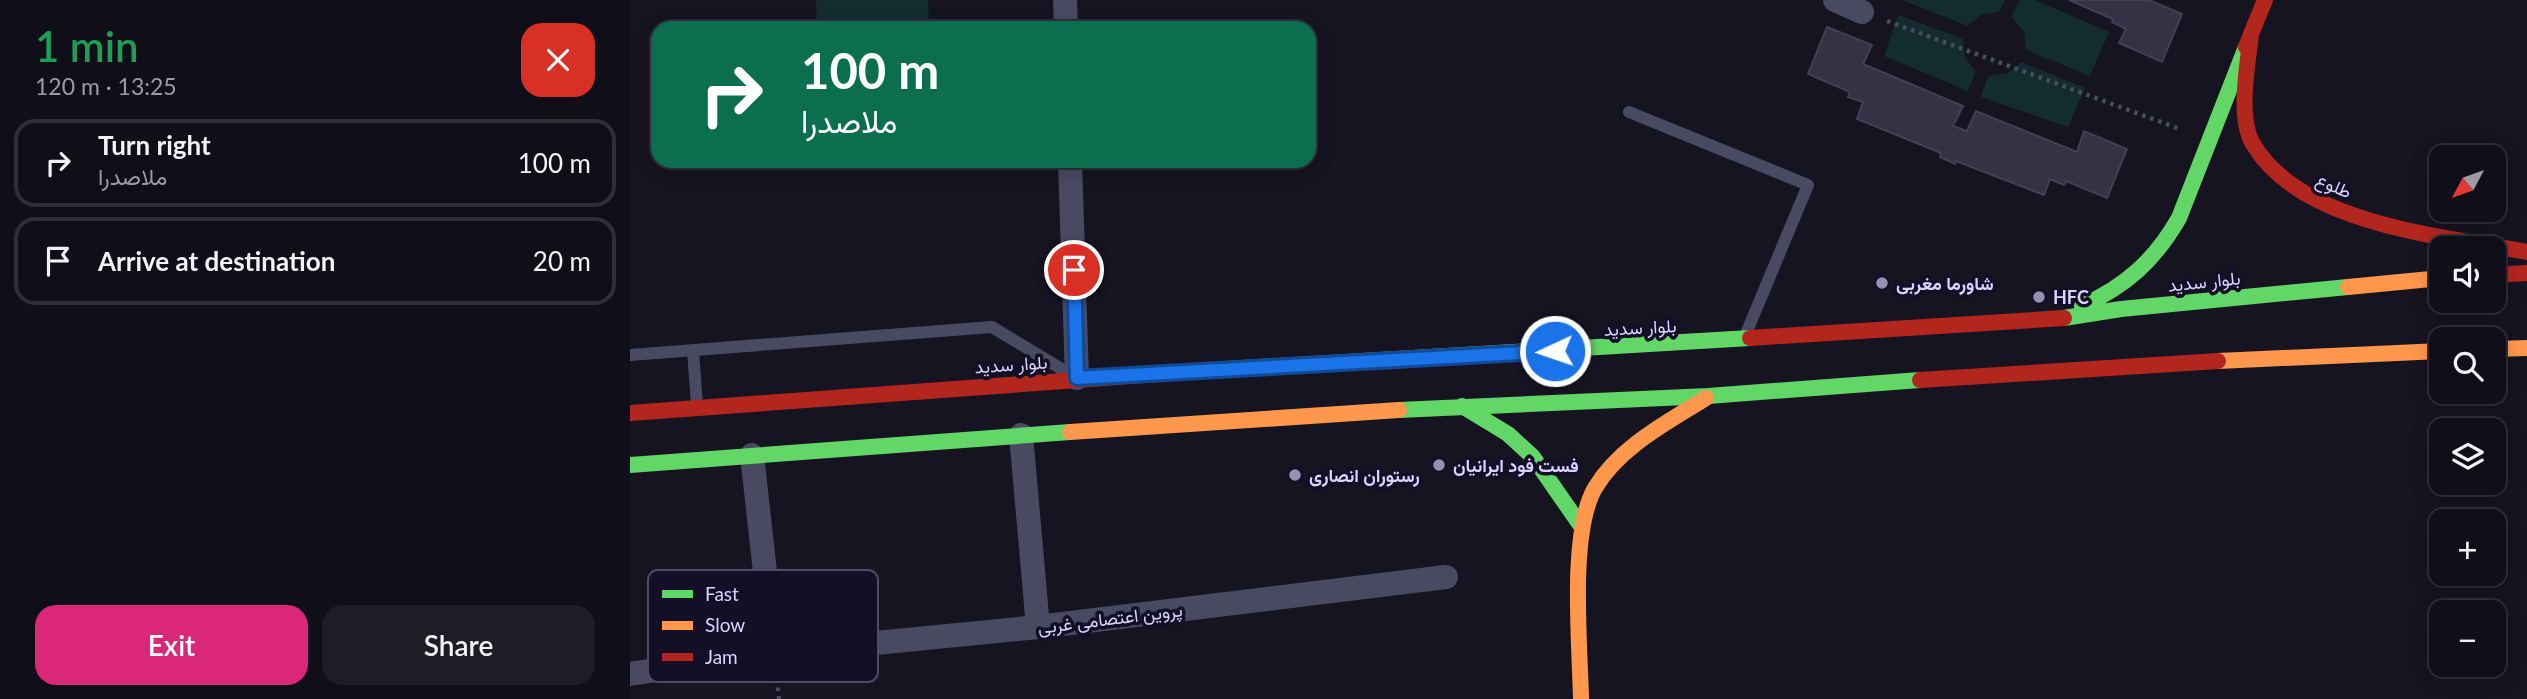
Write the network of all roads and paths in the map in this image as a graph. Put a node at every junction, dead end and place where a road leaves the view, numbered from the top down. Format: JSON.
{"nodes":[{"id":1,"x":1065,"y":0,"type":"edge"},
{"id":2,"x":1835,"y":0,"type":"edge"},
{"id":3,"x":2265,"y":0,"type":"edge"},
{"id":4,"x":1862,"y":12,"type":"joint"},
{"id":5,"x":1066,"y":21,"type":"edge"},
{"id":6,"x":2251,"y":34,"type":"junction"},
{"id":7,"x":1629,"y":112,"type":"dead end"},
{"id":8,"x":2207,"y":139,"type":"junction"},
{"id":9,"x":1070,"y":168,"type":"edge"},
{"id":10,"x":2527,"y":253,"type":"edge"},
{"id":11,"x":2527,"y":273,"type":"edge"},
{"id":12,"x":2506,"y":274,"type":"edge"},
{"id":13,"x":2429,"y":279,"type":"edge"},
{"id":14,"x":2043,"y":321,"type":"junction"},
{"id":15,"x":1744,"y":340,"type":"junction"},
{"id":16,"x":2527,"y":348,"type":"edge"},
{"id":17,"x":2506,"y":349,"type":"edge"},
{"id":18,"x":693,"y":350,"type":"junction"},
{"id":19,"x":2429,"y":352,"type":"edge"},
{"id":20,"x":630,"y":355,"type":"edge"},
{"id":21,"x":1077,"y":378,"type":"junction"},
{"id":22,"x":1708,"y":397,"type":"junction"},
{"id":23,"x":1462,"y":407,"type":"junction"},
{"id":24,"x":697,"y":408,"type":"junction"},
{"id":25,"x":630,"y":413,"type":"edge"},
{"id":26,"x":1021,"y":435,"type":"junction"},
{"id":27,"x":752,"y":455,"type":"junction"},
{"id":28,"x":630,"y":465,"type":"edge"},
{"id":29,"x":1581,"y":526,"type":"junction"},
{"id":30,"x":765,"y":570,"type":"edge"},
{"id":31,"x":1446,"y":577,"type":"dead end"},
{"id":32,"x":1038,"y":627,"type":"junction"},
{"id":33,"x":878,"y":643,"type":"edge"},
{"id":34,"x":648,"y":671,"type":"edge"},
{"id":35,"x":630,"y":674,"type":"edge"},
{"id":36,"x":1581,"y":699,"type":"edge"}],
"edges":[{"from":1,"to":5,"type":"street"},
{"from":2,"to":4,"type":"street"},
{"from":3,"to":6,"type":"main road","name":"طلوع"},
{"from":4,"to":8,"type":"path"},
{"from":6,"to":8,"type":"main road","name":"طلوع"},
{"from":6,"to":10,"type":"main road","name":"طلوع"},
{"from":7,"to":15,"type":"lane"},
{"from":8,"to":14,"type":"main road","name":"طلوع"},
{"from":9,"to":21,"type":"street"},
{"from":11,"to":12,"type":"main road"},
{"from":13,"to":14,"type":"main road","name":"بلوار سدید"},
{"from":14,"to":15,"type":"main road","name":"بلوار سدید"},
{"from":15,"to":21,"type":"main road","name":"بلوار سدید"},
{"from":16,"to":17,"type":"main road"},
{"from":18,"to":20,"type":"lane"},
{"from":18,"to":21,"type":"lane"},
{"from":18,"to":24,"type":"lane"},
{"from":19,"to":22,"type":"main road"},
{"from":21,"to":24,"type":"main road","name":"بلوار سدید"},
{"from":22,"to":23,"type":"main road"},
{"from":22,"to":29,"type":"main road"},
{"from":23,"to":26,"type":"main road"},
{"from":23,"to":29,"type":"main road"},
{"from":24,"to":25,"type":"main road","name":"بلوار سدید"},
{"from":26,"to":27,"type":"main road"},
{"from":26,"to":32,"type":"street"},
{"from":27,"to":28,"type":"main road"},
{"from":27,"to":30,"type":"street"},
{"from":29,"to":36,"type":"main road"},
{"from":31,"to":32,"type":"street","name":"پروین اعتصامی غربی"},
{"from":32,"to":33,"type":"street","name":"پروین اعتصامی غربی"},
{"from":34,"to":35,"type":"street","name":"پروین اعتصامی غربی"}]}
